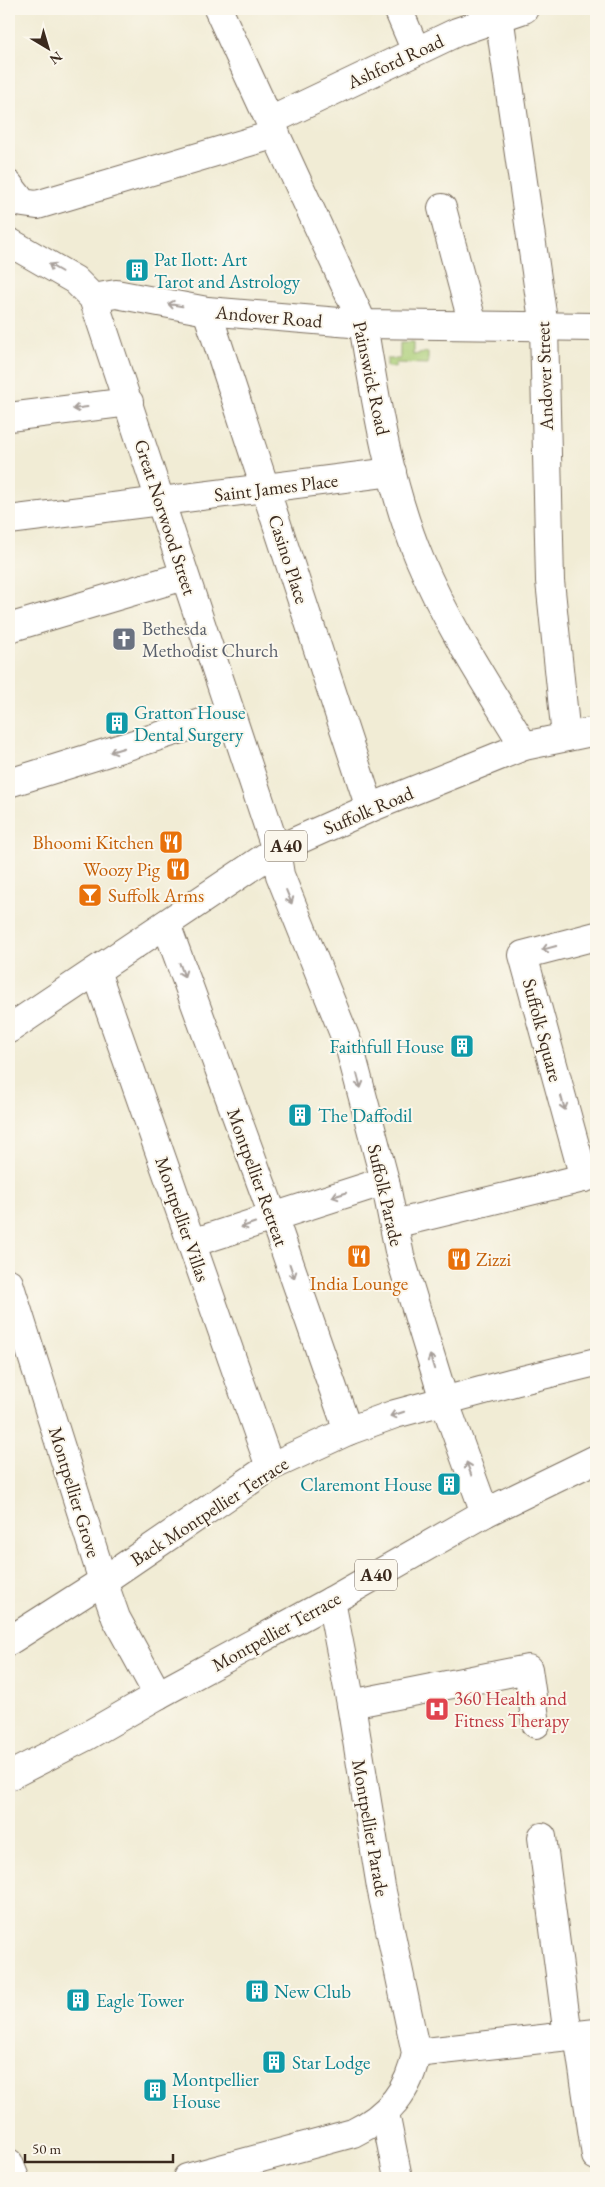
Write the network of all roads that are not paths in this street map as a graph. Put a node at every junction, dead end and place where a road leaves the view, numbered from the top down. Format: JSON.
{"nodes":[{"id":1,"x":218,"y":9,"type":"edge"},
{"id":2,"x":398,"y":9,"type":"edge"},
{"id":3,"x":512,"y":13,"type":"edge"},
{"id":4,"x":416,"y":51,"type":"junction"},
{"id":5,"x":273,"y":127,"type":"junction"},
{"id":6,"x":14,"y":192,"type":"edge"},
{"id":7,"x":442,"y":208,"type":"dead end"},
{"id":8,"x":9,"y":242,"type":"edge"},
{"id":9,"x":93,"y":298,"type":"junction"},
{"id":10,"x":207,"y":311,"type":"junction"},
{"id":11,"x":363,"y":324,"type":"junction"},
{"id":12,"x":473,"y":325,"type":"junction"},
{"id":13,"x":544,"y":327,"type":"junction"},
{"id":14,"x":596,"y":327,"type":"edge"},
{"id":15,"x":128,"y":402,"type":"junction"},
{"id":16,"x":9,"y":416,"type":"edge"},
{"id":17,"x":392,"y":472,"type":"junction"},
{"id":18,"x":266,"y":488,"type":"junction"},
{"id":19,"x":161,"y":502,"type":"junction"},
{"id":20,"x":9,"y":520,"type":"edge"},
{"id":21,"x":184,"y":576,"type":"junction"},
{"id":22,"x":9,"y":628,"type":"edge"},
{"id":23,"x":230,"y":714,"type":"junction"},
{"id":24,"x":596,"y":730,"type":"edge"},
{"id":25,"x":566,"y":737,"type":"junction"},
{"id":26,"x":524,"y":746,"type":"junction"},
{"id":27,"x":9,"y":783,"type":"edge"},
{"id":28,"x":370,"y":808,"type":"junction"},
{"id":29,"x":276,"y":850,"type":"junction"},
{"id":30,"x":166,"y":924,"type":"junction"},
{"id":31,"x":596,"y":936,"type":"edge"},
{"id":32,"x":96,"y":971,"type":"junction"},
{"id":33,"x":9,"y":1029,"type":"edge"},
{"id":34,"x":590,"y":1176,"type":"edge"},
{"id":35,"x":385,"y":1181,"type":"junction"},
{"id":36,"x":273,"y":1216,"type":"junction"},
{"id":37,"x":394,"y":1224,"type":"junction"},
{"id":38,"x":192,"y":1243,"type":"junction"},
{"id":39,"x":9,"y":1282,"type":"edge"},
{"id":40,"x":596,"y":1362,"type":"edge"},
{"id":41,"x":444,"y":1400,"type":"junction"},
{"id":42,"x":348,"y":1431,"type":"junction"},
{"id":43,"x":596,"y":1459,"type":"edge"},
{"id":44,"x":270,"y":1467,"type":"junction"},
{"id":45,"x":485,"y":1513,"type":"junction"},
{"id":46,"x":103,"y":1581,"type":"junction"},
{"id":47,"x":331,"y":1601,"type":"junction"},
{"id":48,"x":9,"y":1641,"type":"edge"},
{"id":49,"x":158,"y":1695,"type":"junction"},
{"id":50,"x":351,"y":1704,"type":"junction"},
{"id":51,"x":536,"y":1724,"type":"dead end"},
{"id":52,"x":9,"y":1776,"type":"edge"},
{"id":53,"x":542,"y":1838,"type":"dead end"},
{"id":54,"x":581,"y":2035,"type":"edge"},
{"id":55,"x":416,"y":2053,"type":"junction"},
{"id":56,"x":385,"y":2112,"type":"junction"},
{"id":57,"x":596,"y":2156,"type":"edge"},
{"id":58,"x":9,"y":2163,"type":"edge"},
{"id":59,"x":15,"y":2178,"type":"edge"},
{"id":60,"x":187,"y":2178,"type":"edge"},
{"id":61,"x":398,"y":2178,"type":"edge"}],
"edges":[{"from":1,"to":5,"type":"main road","name":"Painswick Road"},
{"from":2,"to":4,"type":"main road"},
{"from":3,"to":4,"type":"main road","name":"Ashford Road"},
{"from":3,"to":13,"type":"main road","name":"Andover Street"},
{"from":4,"to":5,"type":"main road","name":"Ashford Road"},
{"from":5,"to":6,"type":"main road","name":"Ashford Road"},
{"from":5,"to":11,"type":"main road","name":"Painswick Road"},
{"from":7,"to":12,"type":"main road"},
{"from":9,"to":8,"type":"main road","one_way":true},
{"from":10,"to":9,"type":"main road","name":"Andover Road","one_way":true},
{"from":9,"to":15,"type":"main road","name":"Great Norwood Street"},
{"from":10,"to":11,"type":"main road","name":"Andover Road"},
{"from":10,"to":18,"type":"main road","name":"Casino Place"},
{"from":11,"to":12,"type":"main road","name":"Andover Road"},
{"from":11,"to":17,"type":"main road","name":"Painswick Road"},
{"from":12,"to":13,"type":"main road","name":"Andover Road"},
{"from":13,"to":14,"type":"main road","name":"Andover Road"},
{"from":13,"to":25,"type":"main road","name":"Andover Street"},
{"from":15,"to":16,"type":"main road","one_way":true},
{"from":15,"to":19,"type":"main road","name":"Great Norwood Street"},
{"from":17,"to":18,"type":"main road","name":"Saint James Place"},
{"from":17,"to":26,"type":"main road","name":"Painswick Road"},
{"from":18,"to":19,"type":"main road","name":"Saint James Place"},
{"from":18,"to":28,"type":"main road","name":"Casino Place"},
{"from":19,"to":20,"type":"main road","name":"Saint James Place"},
{"from":19,"to":21,"type":"main road","name":"Great Norwood Street"},
{"from":21,"to":22,"type":"main road"},
{"from":21,"to":23,"type":"main road","name":"Great Norwood Street"},
{"from":23,"to":27,"type":"main road","one_way":true},
{"from":23,"to":29,"type":"main road","name":"Great Norwood Street"},
{"from":24,"to":25,"type":"main road","name":"Suffolk Road","number":"A40"},
{"from":25,"to":26,"type":"main road","name":"Suffolk Road","number":"A40"},
{"from":26,"to":28,"type":"main road","name":"Suffolk Road","number":"A40"},
{"from":28,"to":29,"type":"main road","name":"Suffolk Road","number":"A40"},
{"from":29,"to":30,"type":"main road","name":"Suffolk Road","number":"A40"},
{"from":29,"to":35,"type":"main road","name":"Suffolk Parade","one_way":true},
{"from":30,"to":32,"type":"main road","name":"Suffolk Road","number":"A40"},
{"from":30,"to":36,"type":"main road","name":"Montpellier Retreat","one_way":true},
{"from":31,"to":34,"type":"main road","name":"Suffolk Square","one_way":true},
{"from":32,"to":33,"type":"main road","name":"Suffolk Road","number":"A40"},
{"from":32,"to":38,"type":"main road","name":"Montpellier Villas"},
{"from":34,"to":37,"type":"main road","name":"Suffolk Square"},
{"from":35,"to":36,"type":"main road","one_way":true},
{"from":35,"to":37,"type":"main road","name":"Suffolk Parade"},
{"from":36,"to":38,"type":"main road","one_way":true},
{"from":36,"to":42,"type":"main road","name":"Montpellier Retreat","one_way":true},
{"from":41,"to":37,"type":"main road","name":"Suffolk Parade","one_way":true},
{"from":38,"to":44,"type":"main road","name":"Montpellier Villas"},
{"from":39,"to":46,"type":"main road","name":"Montpellier Grove"},
{"from":40,"to":41,"type":"main road","name":"Back Montpellier Terrace"},
{"from":41,"to":42,"type":"main road","name":"Back Montpellier Terrace","one_way":true},
{"from":45,"to":41,"type":"main road","name":"Suffolk Parade","one_way":true},
{"from":42,"to":44,"type":"main road","name":"Back Montpellier Terrace"},
{"from":43,"to":45,"type":"main road","name":"Montpellier Terrace","number":"A40"},
{"from":44,"to":46,"type":"main road","name":"Back Montpellier Terrace"},
{"from":45,"to":47,"type":"main road","name":"Montpellier Terrace","number":"A40"},
{"from":46,"to":48,"type":"main road","name":"Back Montpellier Terrace"},
{"from":46,"to":49,"type":"main road","name":"Montpellier Grove"},
{"from":47,"to":49,"type":"main road","name":"Montpellier Terrace","number":"A40"},
{"from":47,"to":50,"type":"main road","name":"Montpellier Parade"},
{"from":49,"to":52,"type":"main road","name":"Montpellier Terrace","number":"A40"},
{"from":50,"to":51,"type":"main road"},
{"from":50,"to":55,"type":"main road","name":"Montpellier Parade"},
{"from":53,"to":54,"type":"main road"},
{"from":54,"to":55,"type":"main road"},
{"from":54,"to":57,"type":"main road"},
{"from":55,"to":56,"type":"main road"},
{"from":56,"to":60,"type":"main road"},
{"from":56,"to":61,"type":"main road"},
{"from":58,"to":59,"type":"main road"}]}
